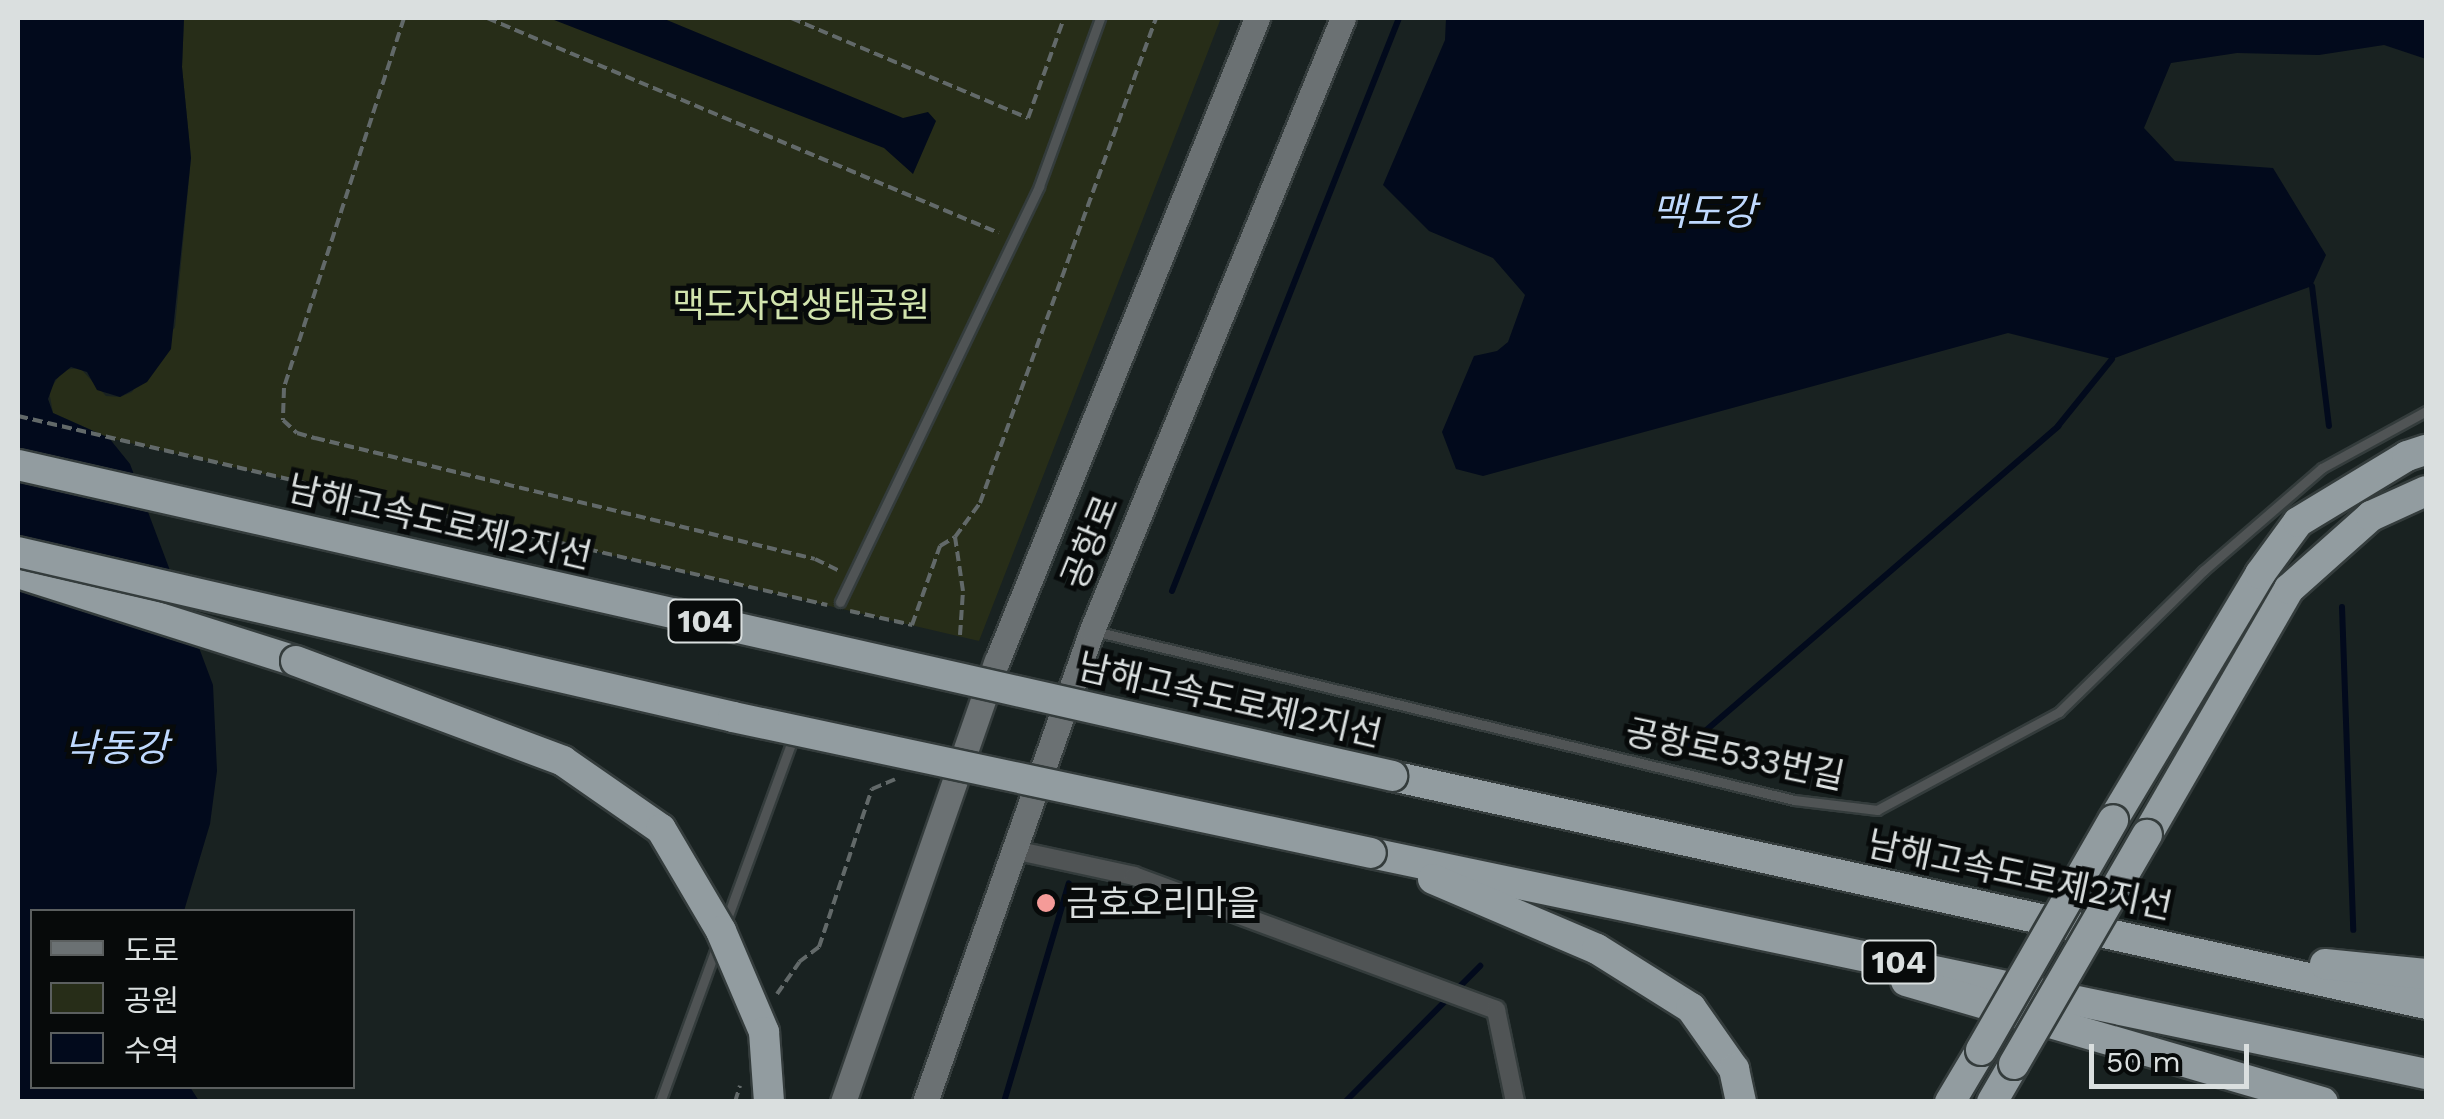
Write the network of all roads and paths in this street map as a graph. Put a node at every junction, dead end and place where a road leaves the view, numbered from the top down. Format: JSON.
{"nodes":[{"id":1,"x":404,"y":18,"type":"edge"},
{"id":2,"x":487,"y":18,"type":"edge"},
{"id":3,"x":791,"y":18,"type":"edge"},
{"id":4,"x":1064,"y":18,"type":"edge"},
{"id":5,"x":1100,"y":18,"type":"edge"},
{"id":6,"x":1156,"y":18,"type":"edge"},
{"id":7,"x":1257,"y":18,"type":"edge"},
{"id":8,"x":1344,"y":18,"type":"edge"},
{"id":9,"x":1013,"y":238,"type":"junction"},
{"id":10,"x":2426,"y":411,"type":"edge"},
{"id":11,"x":18,"y":416,"type":"edge"},
{"id":12,"x":2426,"y":450,"type":"edge"},
{"id":13,"x":18,"y":465,"type":"edge"},
{"id":14,"x":2426,"y":491,"type":"edge"},
{"id":15,"x":18,"y":552,"type":"edge"},
{"id":16,"x":18,"y":573,"type":"edge"},
{"id":17,"x":849,"y":575,"type":"junction"},
{"id":18,"x":737,"y":584,"type":"dead end"},
{"id":19,"x":840,"y":602,"type":"dead end"},
{"id":20,"x":1092,"y":630,"type":"junction"},
{"id":21,"x":960,"y":634,"type":"dead end"},
{"id":22,"x":792,"y":738,"type":"dead end"},
{"id":23,"x":899,"y":778,"type":"dead end"},
{"id":24,"x":1014,"y":850,"type":"junction"},
{"id":25,"x":1371,"y":853,"type":"junction"},
{"id":26,"x":1726,"y":926,"type":"junction"},
{"id":27,"x":2198,"y":952,"type":"junction"},
{"id":28,"x":2426,"y":974,"type":"edge"},
{"id":29,"x":776,"y":996,"type":"dead end"},
{"id":30,"x":2426,"y":1004,"type":"edge"},
{"id":31,"x":2426,"y":1074,"type":"edge"},
{"id":32,"x":741,"y":1084,"type":"dead end"},
{"id":33,"x":660,"y":1102,"type":"edge"},
{"id":34,"x":735,"y":1102,"type":"edge"},
{"id":35,"x":769,"y":1102,"type":"edge"},
{"id":36,"x":843,"y":1102,"type":"edge"},
{"id":37,"x":926,"y":1102,"type":"edge"},
{"id":38,"x":1515,"y":1102,"type":"edge"},
{"id":39,"x":1741,"y":1102,"type":"edge"},
{"id":40,"x":1950,"y":1102,"type":"edge"},
{"id":41,"x":1992,"y":1102,"type":"edge"},
{"id":42,"x":2323,"y":1102,"type":"edge"}],
"edges":[{"from":1,"to":17,"type":"path"},
{"from":2,"to":9,"type":"path"},
{"from":3,"to":4,"type":"path"},
{"from":5,"to":9,"type":"lane"},
{"from":6,"to":21,"type":"path"},
{"from":7,"to":36,"type":"main road","name":"공항로"},
{"from":8,"to":20,"type":"main road","name":"공항로"},
{"from":9,"to":17,"type":"lane"},
{"from":10,"to":20,"type":"lane","name":"공항로533번길"},
{"from":11,"to":18,"type":"path"},
{"from":12,"to":40,"type":"highway","bridge":true},
{"from":13,"to":27,"type":"highway","name":"남해고속도로제2지선","number":"104","bridge":true},
{"from":14,"to":41,"type":"highway","bridge":true},
{"from":15,"to":25,"type":"highway","number":"104","bridge":true},
{"from":16,"to":35,"type":"highway","bridge":true},
{"from":17,"to":19,"type":"lane"},
{"from":20,"to":24,"type":"main road","name":"공항로"},
{"from":22,"to":33,"type":"lane"},
{"from":23,"to":29,"type":"path"},
{"from":24,"to":37,"type":"main road","name":"공항로"},
{"from":24,"to":38,"type":"street"},
{"from":25,"to":26,"type":"highway","number":"104"},
{"from":25,"to":39,"type":"highway"},
{"from":26,"to":31,"type":"highway","number":"104"},
{"from":26,"to":42,"type":"highway"},
{"from":27,"to":28,"type":"highway"},
{"from":27,"to":30,"type":"highway","name":"남해고속도로제2지선","number":"104"},
{"from":32,"to":34,"type":"path"}]}
